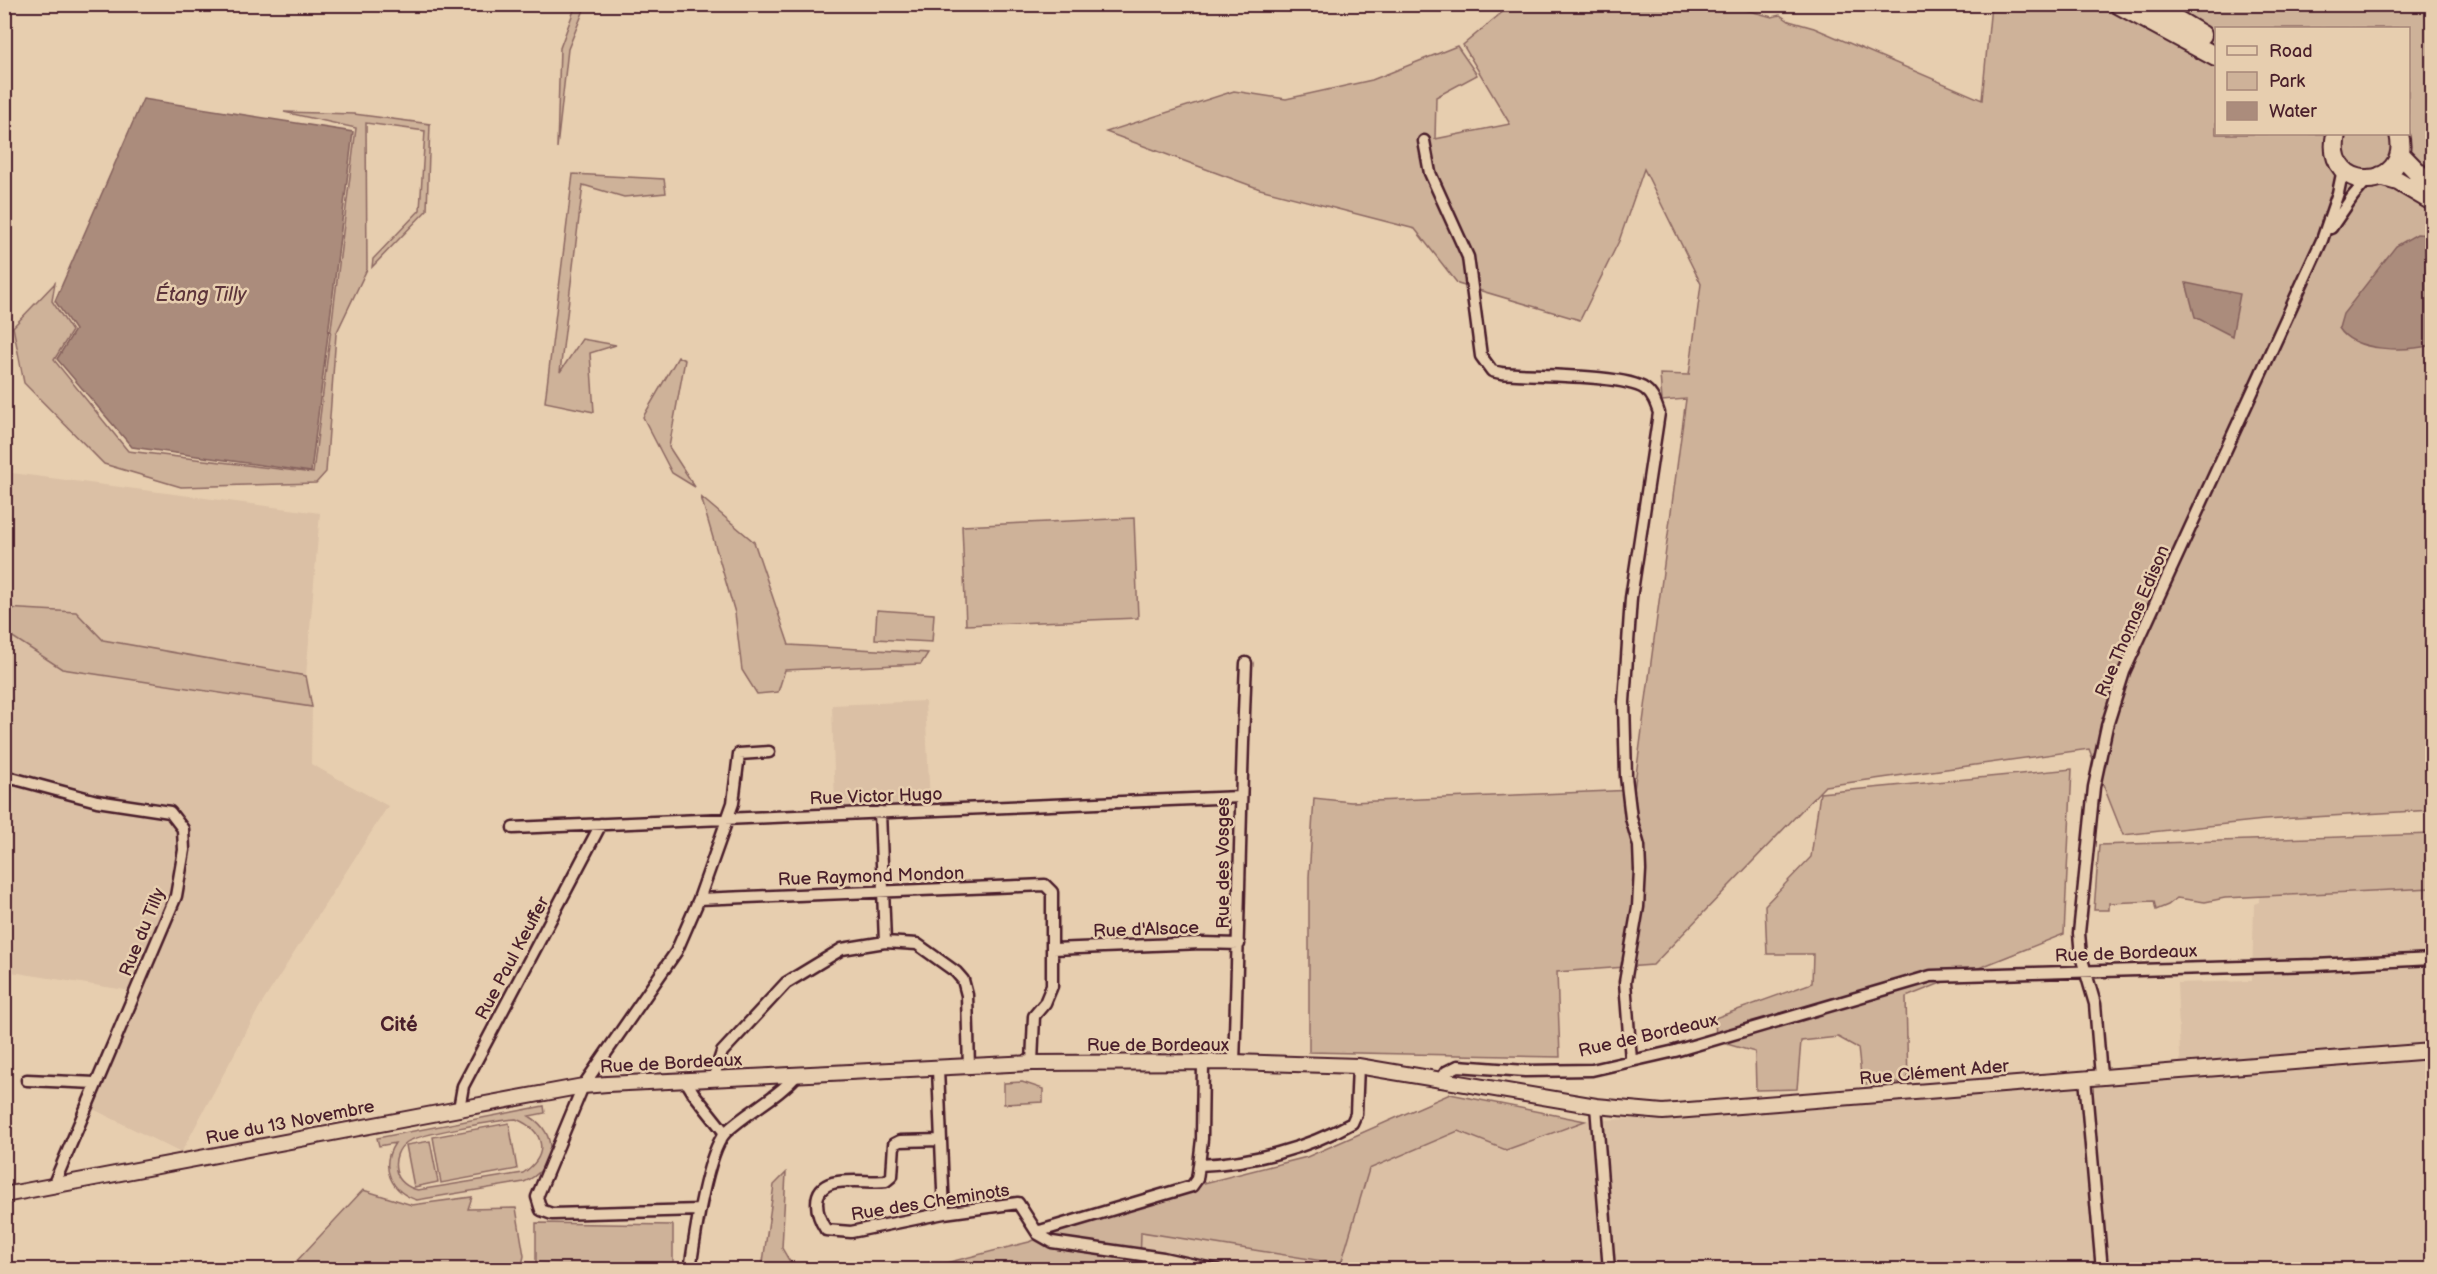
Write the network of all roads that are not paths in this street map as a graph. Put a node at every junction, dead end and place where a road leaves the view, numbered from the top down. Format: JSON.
{"nodes":[{"id":1,"x":2118,"y":4,"type":"edge"},
{"id":2,"x":2150,"y":4,"type":"edge"},
{"id":3,"x":2215,"y":43,"type":"edge"},
{"id":4,"x":2215,"y":56,"type":"edge"},
{"id":5,"x":2399,"y":135,"type":"edge"},
{"id":6,"x":2332,"y":137,"type":"edge"},
{"id":7,"x":1424,"y":141,"type":"dead end"},
{"id":8,"x":2400,"y":154,"type":"junction"},
{"id":9,"x":2343,"y":169,"type":"junction"},
{"id":10,"x":2374,"y":178,"type":"junction"},
{"id":11,"x":2433,"y":187,"type":"edge"},
{"id":12,"x":2433,"y":201,"type":"edge"},
{"id":13,"x":2322,"y":240,"type":"junction"},
{"id":14,"x":1246,"y":663,"type":"dead end"},
{"id":15,"x":769,"y":752,"type":"dead end"},
{"id":16,"x":4,"y":777,"type":"edge"},
{"id":17,"x":1240,"y":797,"type":"junction"},
{"id":18,"x":880,"y":812,"type":"junction"},
{"id":19,"x":727,"y":819,"type":"junction"},
{"id":20,"x":601,"y":824,"type":"junction"},
{"id":21,"x":513,"y":828,"type":"dead end"},
{"id":22,"x":883,"y":892,"type":"junction"},
{"id":23,"x":699,"y":899,"type":"junction"},
{"id":24,"x":885,"y":942,"type":"junction"},
{"id":25,"x":1239,"y":944,"type":"junction"},
{"id":26,"x":1053,"y":949,"type":"junction"},
{"id":27,"x":2433,"y":959,"type":"edge"},
{"id":28,"x":2085,"y":972,"type":"junction"},
{"id":29,"x":2433,"y":1051,"type":"edge"},
{"id":30,"x":1631,"y":1060,"type":"junction"},
{"id":31,"x":1234,"y":1062,"type":"junction"},
{"id":32,"x":1032,"y":1063,"type":"junction"},
{"id":33,"x":1203,"y":1063,"type":"junction"},
{"id":34,"x":1358,"y":1066,"type":"junction"},
{"id":35,"x":969,"y":1068,"type":"junction"},
{"id":36,"x":938,"y":1069,"type":"junction"},
{"id":37,"x":797,"y":1075,"type":"junction"},
{"id":38,"x":2101,"y":1076,"type":"junction"},
{"id":39,"x":2085,"y":1078,"type":"junction"},
{"id":40,"x":713,"y":1079,"type":"junction"},
{"id":41,"x":27,"y":1080,"type":"dead end"},
{"id":42,"x":686,"y":1081,"type":"junction"},
{"id":43,"x":1440,"y":1081,"type":"junction"},
{"id":44,"x":96,"y":1083,"type":"junction"},
{"id":45,"x":583,"y":1086,"type":"junction"},
{"id":46,"x":1596,"y":1106,"type":"junction"},
{"id":47,"x":459,"y":1109,"type":"junction"},
{"id":48,"x":725,"y":1133,"type":"junction"},
{"id":49,"x":941,"y":1140,"type":"junction"},
{"id":50,"x":1199,"y":1165,"type":"junction"},
{"id":51,"x":53,"y":1186,"type":"junction"},
{"id":52,"x":4,"y":1195,"type":"edge"},
{"id":53,"x":700,"y":1210,"type":"junction"},
{"id":54,"x":944,"y":1213,"type":"junction"},
{"id":55,"x":1036,"y":1230,"type":"junction"},
{"id":56,"x":690,"y":1269,"type":"edge"},
{"id":57,"x":1217,"y":1269,"type":"edge"},
{"id":58,"x":1609,"y":1269,"type":"edge"},
{"id":59,"x":2102,"y":1269,"type":"edge"}],
"edges":[{"from":1,"to":4,"type":"highway"},
{"from":2,"to":3,"type":"highway"},
{"from":5,"to":8,"type":"highway"},
{"from":6,"to":9,"type":"highway"},
{"from":7,"to":30,"type":"street"},
{"from":8,"to":10,"type":"highway"},
{"from":8,"to":11,"type":"highway"},
{"from":9,"to":10,"type":"highway"},
{"from":9,"to":13,"type":"street"},
{"from":10,"to":12,"type":"highway"},
{"from":10,"to":13,"type":"street"},
{"from":13,"to":28,"type":"street","name":"Rue Thomas Edison"},
{"from":14,"to":17,"type":"street","name":"Rue des Vosges"},
{"from":15,"to":19,"type":"street"},
{"from":16,"to":44,"type":"street","name":"Rue du Tilly"},
{"from":17,"to":18,"type":"street","name":"Rue Victor Hugo"},
{"from":17,"to":25,"type":"street","name":"Rue des Vosges"},
{"from":18,"to":19,"type":"street","name":"Rue Victor Hugo"},
{"from":18,"to":22,"type":"street"},
{"from":19,"to":20,"type":"street","name":"Rue Victor Hugo"},
{"from":19,"to":23,"type":"street"},
{"from":20,"to":21,"type":"street","name":"Rue Victor Hugo"},
{"from":20,"to":47,"type":"street","name":"Rue Paul Keuffer"},
{"from":22,"to":23,"type":"street","name":"Rue Raymond Mondon"},
{"from":22,"to":24,"type":"street"},
{"from":22,"to":26,"type":"street","name":"Rue Raymond Mondon"},
{"from":23,"to":45,"type":"street"},
{"from":24,"to":35,"type":"street"},
{"from":24,"to":40,"type":"street"},
{"from":25,"to":26,"type":"street","name":"Rue d'Alsace"},
{"from":25,"to":31,"type":"street","name":"Rue des Vosges"},
{"from":26,"to":32,"type":"street"},
{"from":27,"to":28,"type":"street","name":"Rue de Bordeaux"},
{"from":28,"to":30,"type":"street","name":"Rue de Bordeaux"},
{"from":28,"to":38,"type":"street","name":"Rue Thomas Edison"},
{"from":29,"to":38,"type":"street","name":"Rue Clément Ader"},
{"from":30,"to":43,"type":"street","name":"Rue de Bordeaux"},
{"from":31,"to":33,"type":"street","name":"Rue de Bordeaux"},
{"from":31,"to":34,"type":"street","name":"Rue de Bordeaux"},
{"from":32,"to":33,"type":"street","name":"Rue de Bordeaux"},
{"from":32,"to":35,"type":"street","name":"Rue de Bordeaux"},
{"from":33,"to":50,"type":"street"},
{"from":34,"to":43,"type":"street","name":"Rue de Bordeaux"},
{"from":34,"to":50,"type":"street"},
{"from":35,"to":36,"type":"street","name":"Rue de Bordeaux"},
{"from":36,"to":37,"type":"street","name":"Rue de Bordeaux"},
{"from":36,"to":49,"type":"street"},
{"from":37,"to":40,"type":"street","name":"Rue de Bordeaux"},
{"from":37,"to":48,"type":"street"},
{"from":38,"to":39,"type":"street","name":"Rue Clément Ader"},
{"from":39,"to":46,"type":"street","name":"Rue Clément Ader"},
{"from":39,"to":59,"type":"street"},
{"from":40,"to":42,"type":"street","name":"Rue de Bordeaux"},
{"from":41,"to":44,"type":"street"},
{"from":42,"to":45,"type":"street","name":"Rue de Bordeaux"},
{"from":42,"to":48,"type":"street"},
{"from":43,"to":46,"type":"street","name":"Rue Clément Ader"},
{"from":44,"to":51,"type":"street","name":"Rue du Tilly"},
{"from":45,"to":47,"type":"street","name":"Rue du 13 Novembre"},
{"from":45,"to":53,"type":"street"},
{"from":46,"to":58,"type":"street"},
{"from":47,"to":51,"type":"street","name":"Rue du 13 Novembre"},
{"from":48,"to":53,"type":"street"},
{"from":49,"to":54,"type":"street"},
{"from":49,"to":54,"type":"street","name":"Rue des Cheminots"},
{"from":50,"to":55,"type":"street"},
{"from":51,"to":52,"type":"street","name":"Rue du 13 Novembre"},
{"from":53,"to":56,"type":"street"},
{"from":54,"to":55,"type":"street","name":"Rue des Cheminots"},
{"from":55,"to":57,"type":"street"}]}
